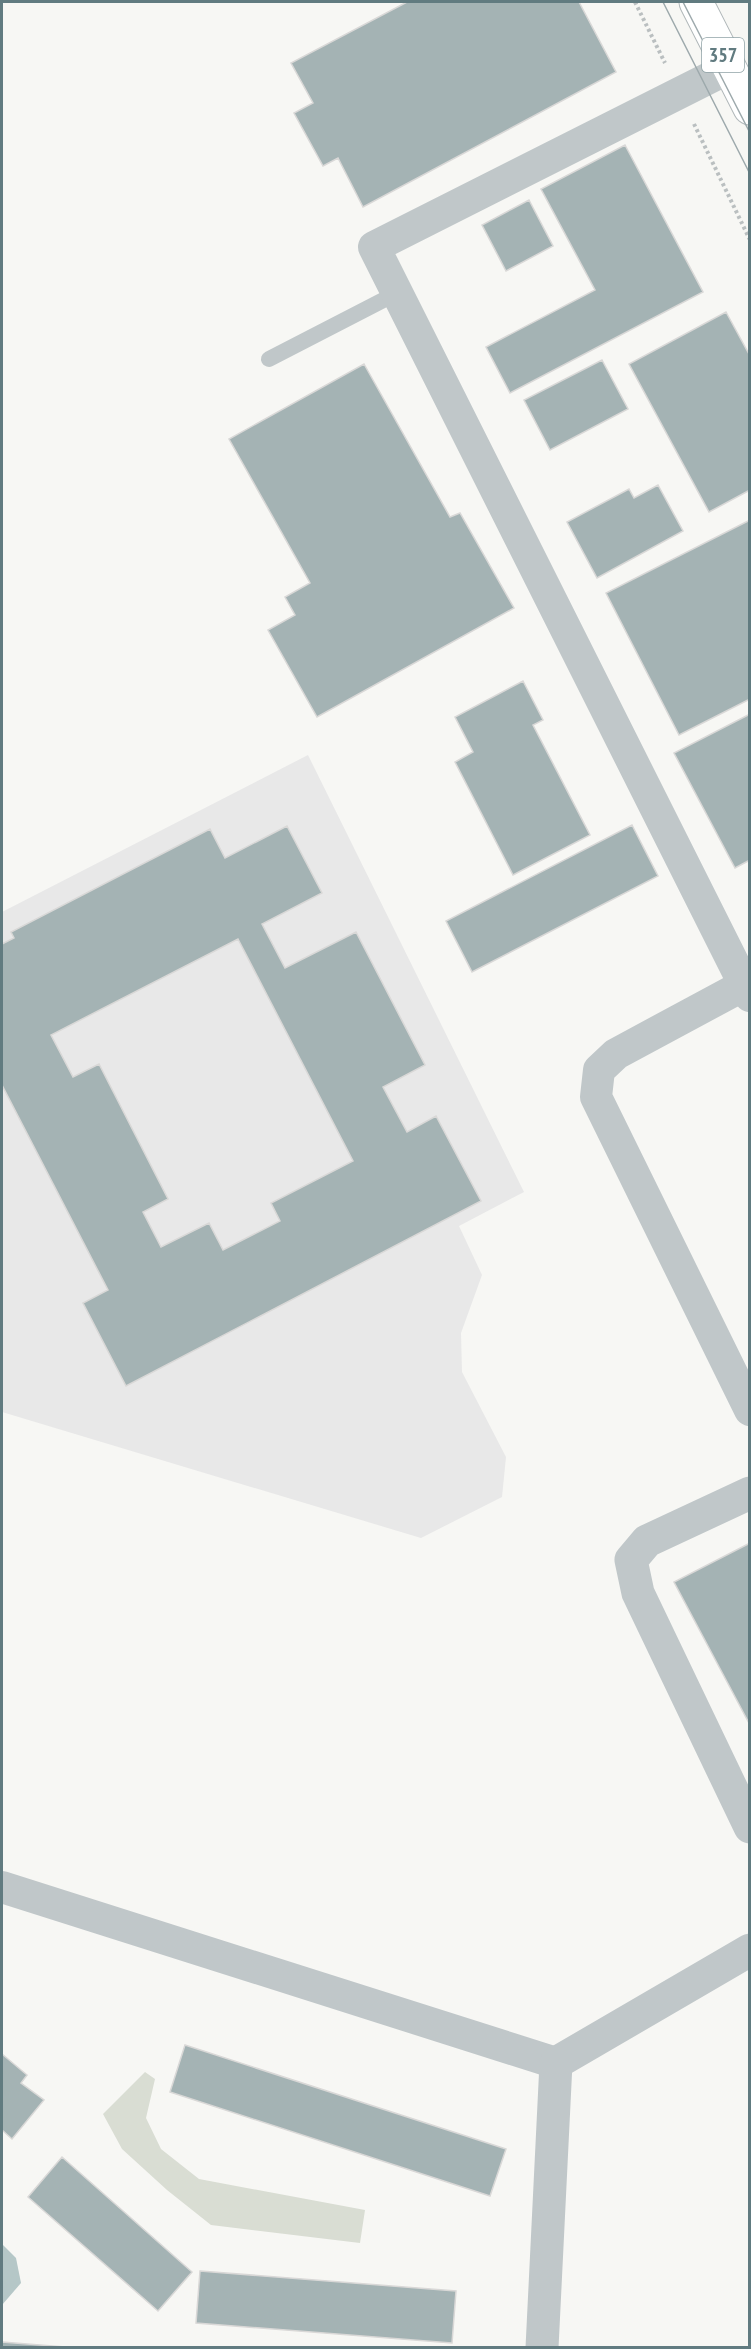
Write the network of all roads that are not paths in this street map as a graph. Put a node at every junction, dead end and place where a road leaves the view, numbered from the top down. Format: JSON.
{"nodes":[{"id":1,"x":696,"y":2,"type":"edge"},
{"id":2,"x":739,"y":63,"type":"edge"},
{"id":3,"x":750,"y":108,"type":"edge"},
{"id":4,"x":397,"y":293,"type":"junction"},
{"id":5,"x":269,"y":359,"type":"dead end"},
{"id":6,"x":747,"y":990,"type":"edge"},
{"id":7,"x":750,"y":1410,"type":"edge"},
{"id":8,"x":750,"y":1493,"type":"edge"},
{"id":9,"x":750,"y":1827,"type":"edge"},
{"id":10,"x":2,"y":1887,"type":"edge"},
{"id":11,"x":750,"y":1950,"type":"edge"},
{"id":12,"x":556,"y":2063,"type":"junction"},
{"id":13,"x":542,"y":2348,"type":"edge"}],
"edges":[{"from":1,"to":2,"type":"highway","number":"357"},
{"from":2,"to":3,"type":"highway","number":"357"},
{"from":2,"to":4,"type":"street"},
{"from":4,"to":5,"type":"lane"},
{"from":4,"to":6,"type":"street"},
{"from":6,"to":7,"type":"street"},
{"from":8,"to":9,"type":"street"},
{"from":10,"to":12,"type":"street"},
{"from":11,"to":12,"type":"street"},
{"from":12,"to":13,"type":"street"}]}
